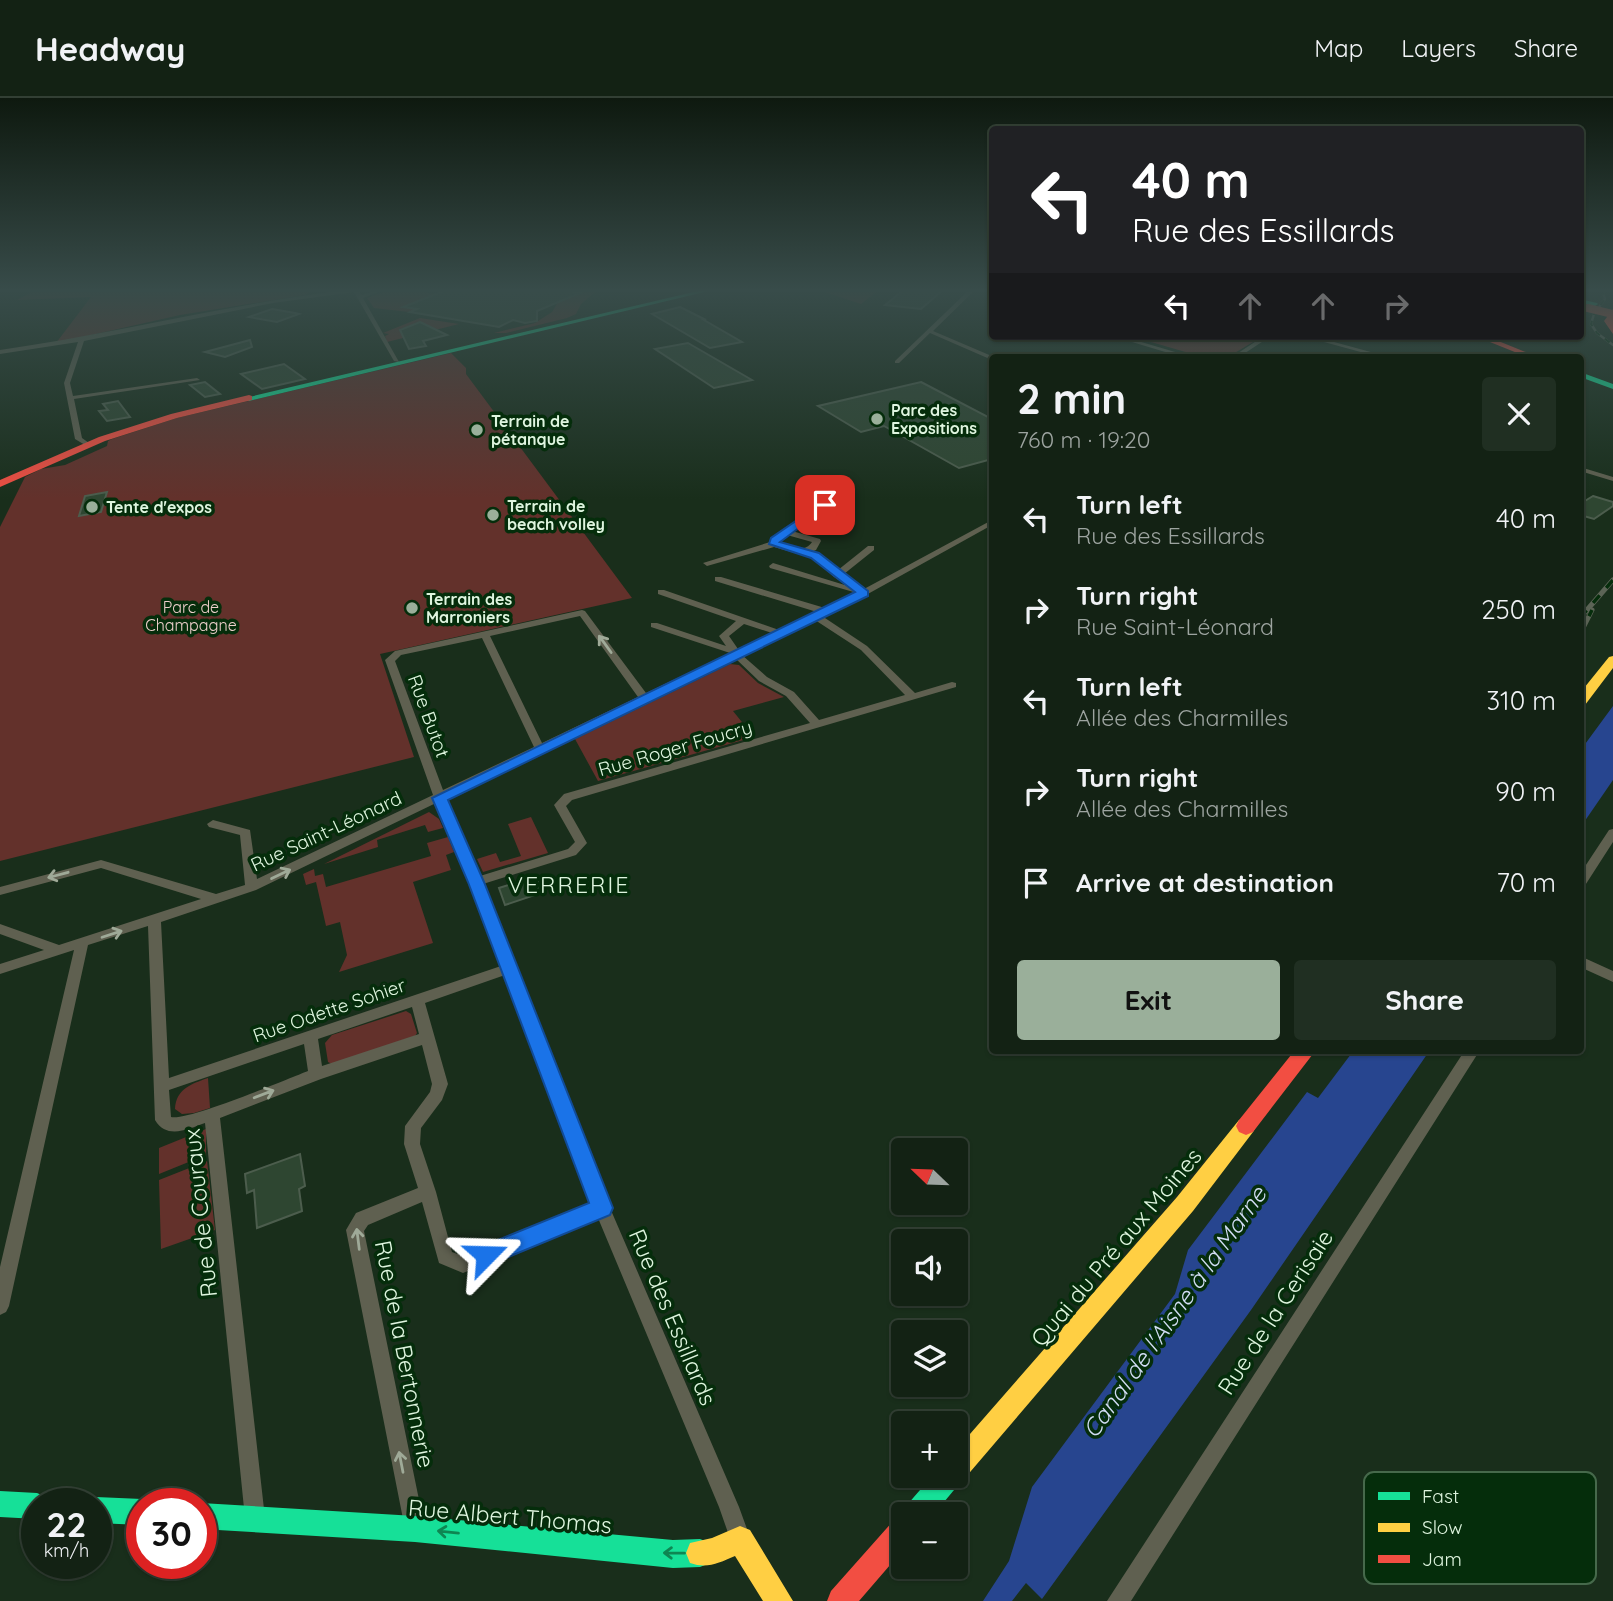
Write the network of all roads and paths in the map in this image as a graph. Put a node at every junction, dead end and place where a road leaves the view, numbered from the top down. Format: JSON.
{"nodes":[{"id":1,"x":75,"y":359,"type":"edge"},
{"id":2,"x":405,"y":359,"type":"edge"},
{"id":3,"x":416,"y":359,"type":"edge"},
{"id":4,"x":900,"y":359,"type":"edge"},
{"id":5,"x":397,"y":361,"type":"joint"},
{"id":6,"x":897,"y":362,"type":"dead end"},
{"id":7,"x":1584,"y":376,"type":"edge"},
{"id":8,"x":197,"y":380,"type":"dead end"},
{"id":9,"x":155,"y":386,"type":"junction"},
{"id":10,"x":1613,"y":387,"type":"edge"},
{"id":11,"x":156,"y":397,"type":"dead end"},
{"id":12,"x":70,"y":398,"type":"junction"},
{"id":13,"x":91,"y":440,"type":"junction"},
{"id":14,"x":1584,"y":470,"type":"edge"},
{"id":15,"x":1613,"y":479,"type":"edge"},
{"id":16,"x":0,"y":483,"type":"edge"},
{"id":17,"x":825,"y":505,"type":"dead end"},
{"id":18,"x":989,"y":524,"type":"edge"},
{"id":19,"x":786,"y":533,"type":"junction"},
{"id":20,"x":774,"y":544,"type":"junction"},
{"id":21,"x":871,"y":548,"type":"dead end"},
{"id":22,"x":803,"y":552,"type":"junction"},
{"id":23,"x":707,"y":563,"type":"dead end"},
{"id":24,"x":773,"y":566,"type":"dead end"},
{"id":25,"x":837,"y":575,"type":"junction"},
{"id":26,"x":718,"y":579,"type":"dead end"},
{"id":27,"x":661,"y":592,"type":"dead end"},
{"id":28,"x":863,"y":593,"type":"junction"},
{"id":29,"x":821,"y":613,"type":"junction"},
{"id":30,"x":743,"y":620,"type":"junction"},
{"id":31,"x":654,"y":625,"type":"dead end"},
{"id":32,"x":780,"y":633,"type":"junction"},
{"id":33,"x":485,"y":635,"type":"junction"},
{"id":34,"x":734,"y":653,"type":"junction"},
{"id":35,"x":1613,"y":660,"type":"edge"},
{"id":36,"x":952,"y":685,"type":"dead end"},
{"id":37,"x":912,"y":696,"type":"junction"},
{"id":38,"x":1584,"y":697,"type":"edge"},
{"id":39,"x":645,"y":699,"type":"junction"},
{"id":40,"x":816,"y":724,"type":"junction"},
{"id":41,"x":540,"y":750,"type":"junction"},
{"id":42,"x":440,"y":798,"type":"junction"},
{"id":43,"x":214,"y":824,"type":"dead end"},
{"id":44,"x":1613,"y":833,"type":"edge"},
{"id":45,"x":1584,"y":878,"type":"edge"},
{"id":46,"x":476,"y":882,"type":"junction"},
{"id":47,"x":252,"y":887,"type":"junction"},
{"id":48,"x":0,"y":891,"type":"edge"},
{"id":49,"x":218,"y":900,"type":"junction"},
{"id":50,"x":154,"y":920,"type":"junction"},
{"id":51,"x":0,"y":929,"type":"edge"},
{"id":52,"x":82,"y":943,"type":"junction"},
{"id":53,"x":59,"y":950,"type":"junction"},
{"id":54,"x":1584,"y":963,"type":"edge"},
{"id":55,"x":0,"y":969,"type":"edge"},
{"id":56,"x":508,"y":969,"type":"junction"},
{"id":57,"x":1613,"y":977,"type":"edge"},
{"id":58,"x":417,"y":1000,"type":"junction"},
{"id":59,"x":310,"y":1037,"type":"junction"},
{"id":60,"x":427,"y":1037,"type":"junction"},
{"id":61,"x":1303,"y":1054,"type":"edge"},
{"id":62,"x":1471,"y":1054,"type":"edge"},
{"id":63,"x":316,"y":1074,"type":"junction"},
{"id":64,"x":163,"y":1086,"type":"junction"},
{"id":65,"x":212,"y":1114,"type":"junction"},
{"id":66,"x":428,"y":1192,"type":"junction"},
{"id":67,"x":602,"y":1208,"type":"junction"},
{"id":68,"x":0,"y":1306,"type":"edge"},
{"id":69,"x":968,"y":1455,"type":"edge"},
{"id":70,"x":939,"y":1488,"type":"edge"},
{"id":71,"x":926,"y":1502,"type":"edge"},
{"id":72,"x":0,"y":1504,"type":"edge"},
{"id":73,"x":21,"y":1505,"type":"edge"},
{"id":74,"x":217,"y":1517,"type":"edge"},
{"id":75,"x":255,"y":1518,"type":"junction"},
{"id":76,"x":415,"y":1529,"type":"junction"},
{"id":77,"x":740,"y":1540,"type":"junction"},
{"id":78,"x":891,"y":1543,"type":"edge"},
{"id":79,"x":779,"y":1601,"type":"edge"},
{"id":80,"x":841,"y":1601,"type":"edge"},
{"id":81,"x":1118,"y":1601,"type":"edge"}],
"edges":[{"from":1,"to":12,"type":"street"},
{"from":2,"to":5,"type":"main road"},
{"from":3,"to":16,"type":"main road"},
{"from":4,"to":6,"type":"street"},
{"from":5,"to":13,"type":"main road"},
{"from":7,"to":10,"type":"main road"},
{"from":8,"to":9,"type":"street"},
{"from":9,"to":11,"type":"street"},
{"from":9,"to":12,"type":"street"},
{"from":12,"to":13,"type":"street"},
{"from":13,"to":16,"type":"main road"},
{"from":14,"to":15,"type":"street"},
{"from":17,"to":19,"type":"street"},
{"from":18,"to":28,"type":"street","name":"Rue Saint-Léonard"},
{"from":19,"to":20,"type":"street"},
{"from":19,"to":22,"type":"street"},
{"from":20,"to":22,"type":"street"},
{"from":20,"to":23,"type":"street"},
{"from":21,"to":25,"type":"street"},
{"from":22,"to":25,"type":"street"},
{"from":24,"to":28,"type":"street"},
{"from":25,"to":28,"type":"street"},
{"from":26,"to":29,"type":"street"},
{"from":27,"to":30,"type":"street"},
{"from":28,"to":29,"type":"street","name":"Rue Saint-Léonard"},
{"from":29,"to":32,"type":"street","name":"Rue Saint-Léonard"},
{"from":29,"to":37,"type":"street"},
{"from":30,"to":32,"type":"street"},
{"from":30,"to":34,"type":"street"},
{"from":31,"to":34,"type":"street"},
{"from":32,"to":34,"type":"street","name":"Rue Saint-Léonard"},
{"from":39,"to":33,"type":"street","one_way":true},
{"from":33,"to":41,"type":"street"},
{"from":33,"to":42,"type":"street","name":"Rue Butot"},
{"from":34,"to":39,"type":"street","name":"Rue Saint-Léonard"},
{"from":34,"to":40,"type":"street"},
{"from":35,"to":38,"type":"main road"},
{"from":36,"to":37,"type":"street","name":"Rue Roger Foucry"},
{"from":37,"to":40,"type":"street","name":"Rue Roger Foucry"},
{"from":39,"to":41,"type":"street","name":"Rue Saint-Léonard"},
{"from":40,"to":46,"type":"street","name":"Rue Roger Foucry"},
{"from":41,"to":42,"type":"street","name":"Rue Saint-Léonard"},
{"from":42,"to":46,"type":"street","name":"Rue des Essillards"},
{"from":47,"to":42,"type":"street","name":"Rue Saint-Léonard","one_way":true},
{"from":43,"to":47,"type":"street"},
{"from":44,"to":45,"type":"street"},
{"from":46,"to":56,"type":"street","name":"Rue des Essillards"},
{"from":47,"to":49,"type":"street","name":"Rue Saint-Léonard"},
{"from":49,"to":48,"type":"street","one_way":true},
{"from":49,"to":50,"type":"street","name":"Rue Saint-Léonard"},
{"from":52,"to":50,"type":"street","name":"Rue Saint-Léonard","one_way":true},
{"from":50,"to":64,"type":"street","name":"Rue de Couraux"},
{"from":51,"to":53,"type":"street"},
{"from":52,"to":53,"type":"street","name":"Rue Saint-Léonard"},
{"from":52,"to":68,"type":"street"},
{"from":53,"to":55,"type":"street","name":"Rue Saint-Léonard"},
{"from":54,"to":57,"type":"street"},
{"from":56,"to":58,"type":"street","name":"Rue Odette Sohier"},
{"from":56,"to":67,"type":"street","name":"Rue des Essillards"},
{"from":58,"to":59,"type":"street","name":"Rue Odette Sohier"},
{"from":58,"to":60,"type":"street"},
{"from":59,"to":63,"type":"street"},
{"from":59,"to":64,"type":"street","name":"Rue Odette Sohier"},
{"from":60,"to":63,"type":"street"},
{"from":60,"to":66,"type":"street"},
{"from":61,"to":69,"type":"main road","name":"Quai du Pré aux Moines"},
{"from":62,"to":81,"type":"street","name":"Rue de la Cerisaie"},
{"from":65,"to":63,"type":"street","one_way":true},
{"from":64,"to":65,"type":"street","name":"Rue de Couraux"},
{"from":65,"to":75,"type":"street","name":"Rue de Couraux"},
{"from":66,"to":67,"type":"street"},
{"from":76,"to":66,"type":"street","name":"Rue de la Bertonnerie","one_way":true},
{"from":67,"to":77,"type":"street","name":"Rue des Essillards"},
{"from":70,"to":71,"type":"main road"},
{"from":72,"to":73,"type":"main road"},
{"from":74,"to":75,"type":"main road","name":"Rue Albert Thomas"},
{"from":75,"to":76,"type":"main road","name":"Rue Albert Thomas"},
{"from":77,"to":76,"type":"main road","name":"Rue Albert Thomas","one_way":true},
{"from":77,"to":79,"type":"main road"},
{"from":78,"to":80,"type":"main road"}]}
